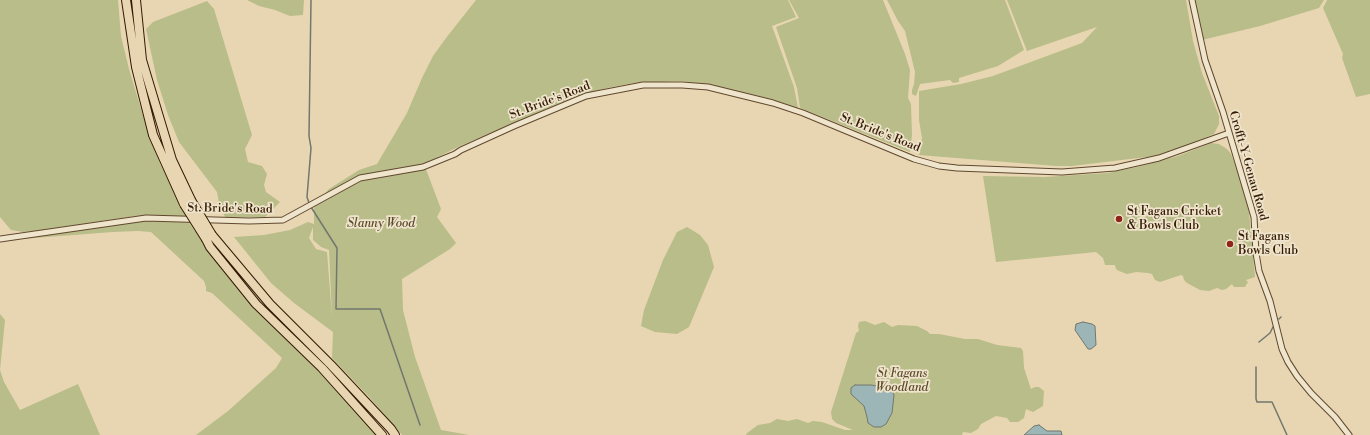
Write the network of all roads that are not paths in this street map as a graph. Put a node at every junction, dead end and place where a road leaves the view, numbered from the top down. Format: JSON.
{"nodes":[{"id":1,"x":126,"y":0,"type":"edge"},
{"id":2,"x":136,"y":0,"type":"edge"},
{"id":3,"x":1192,"y":0,"type":"edge"},
{"id":4,"x":1229,"y":133,"type":"junction"},
{"id":5,"x":187,"y":202,"type":"junction"},
{"id":6,"x":209,"y":237,"type":"junction"},
{"id":7,"x":0,"y":239,"type":"edge"},
{"id":8,"x":382,"y":435,"type":"edge"},
{"id":9,"x":395,"y":435,"type":"edge"},
{"id":10,"x":1349,"y":435,"type":"edge"}],
"edges":[{"from":1,"to":5,"type":"highway"},
{"from":2,"to":5,"type":"highway"},
{"from":3,"to":4,"type":"street","name":"Crofft-Y-Genau Road"},
{"from":4,"to":7,"type":"street","name":"St. Bride's Road"},
{"from":4,"to":10,"type":"street","name":"Crofft-Y-Genau Road"},
{"from":5,"to":6,"type":"highway","bridge":true},
{"from":6,"to":8,"type":"highway"},
{"from":6,"to":9,"type":"highway"}]}
